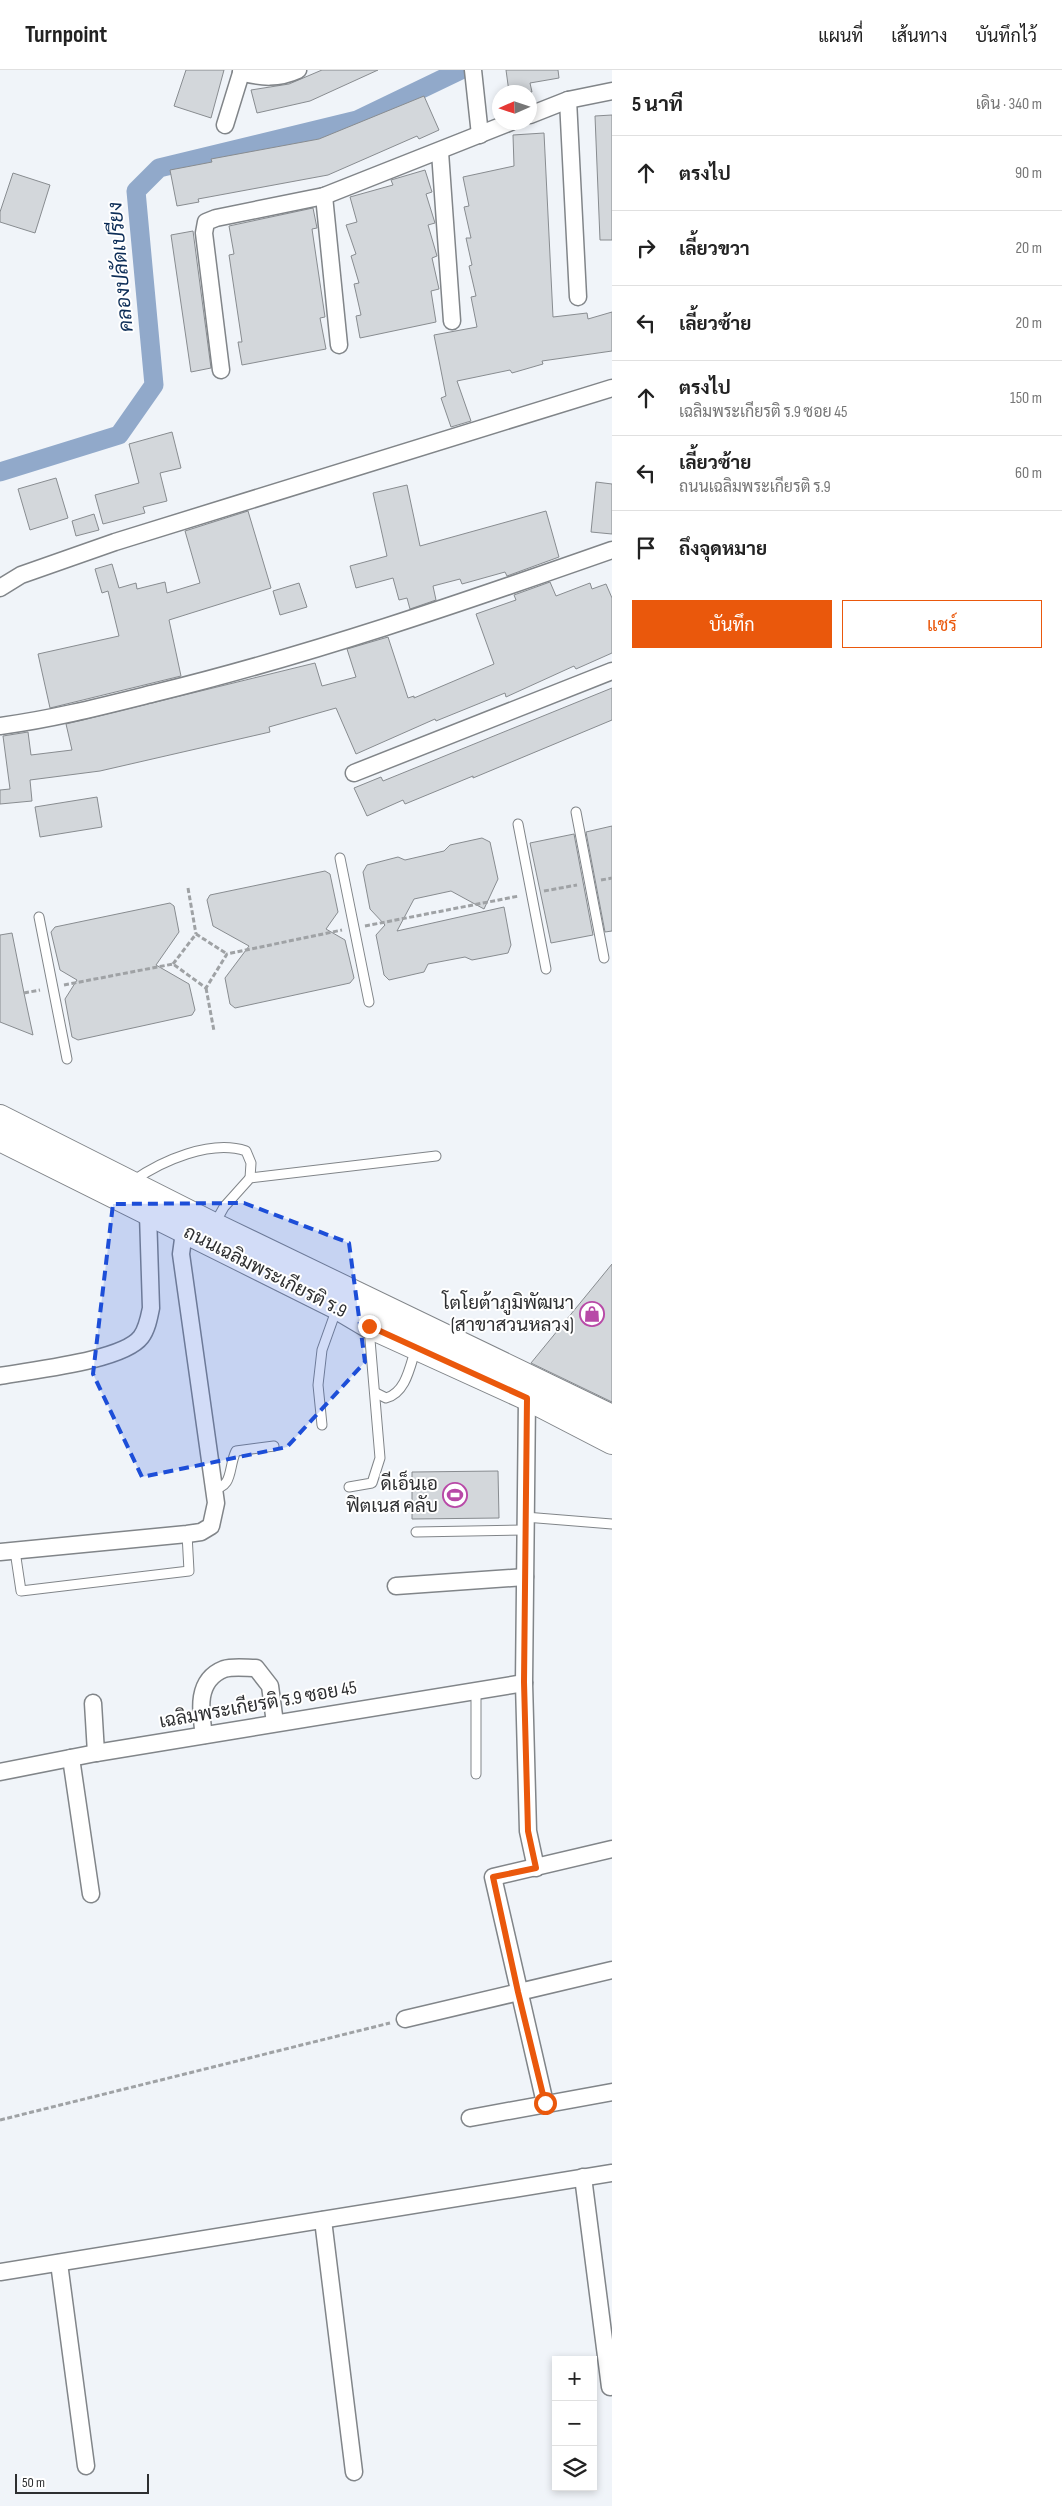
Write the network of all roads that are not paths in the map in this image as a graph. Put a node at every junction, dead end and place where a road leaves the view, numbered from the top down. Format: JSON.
{"nodes":[{"id":1,"x":298,"y":70,"type":"edge"},
{"id":2,"x":473,"y":70,"type":"edge"},
{"id":3,"x":241,"y":71,"type":"edge"},
{"id":4,"x":612,"y":91,"type":"edge"},
{"id":5,"x":568,"y":100,"type":"junction"},
{"id":6,"x":537,"y":112,"type":"edge"},
{"id":7,"x":225,"y":125,"type":"dead end"},
{"id":8,"x":492,"y":130,"type":"edge"},
{"id":9,"x":480,"y":135,"type":"junction"},
{"id":10,"x":440,"y":152,"type":"junction"},
{"id":11,"x":324,"y":196,"type":"junction"},
{"id":12,"x":578,"y":297,"type":"dead end"},
{"id":13,"x":452,"y":321,"type":"dead end"},
{"id":14,"x":339,"y":345,"type":"dead end"},
{"id":15,"x":222,"y":370,"type":"dead end"},
{"id":16,"x":612,"y":388,"type":"edge"},
{"id":17,"x":612,"y":550,"type":"edge"},
{"id":18,"x":0,"y":588,"type":"edge"},
{"id":19,"x":612,"y":671,"type":"edge"},
{"id":20,"x":0,"y":726,"type":"edge"},
{"id":21,"x":354,"y":773,"type":"dead end"},
{"id":22,"x":576,"y":812,"type":"dead end"},
{"id":23,"x":518,"y":824,"type":"dead end"},
{"id":24,"x":340,"y":858,"type":"dead end"},
{"id":25,"x":39,"y":917,"type":"dead end"},
{"id":26,"x":604,"y":958,"type":"dead end"},
{"id":27,"x":546,"y":969,"type":"dead end"},
{"id":28,"x":368,"y":1002,"type":"dead end"},
{"id":29,"x":67,"y":1059,"type":"dead end"},
{"id":30,"x":0,"y":1118,"type":"edge"},
{"id":31,"x":0,"y":1139,"type":"edge"},
{"id":32,"x":436,"y":1156,"type":"dead end"},
{"id":33,"x":250,"y":1178,"type":"junction"},
{"id":34,"x":132,"y":1182,"type":"junction"},
{"id":35,"x":148,"y":1214,"type":"junction"},
{"id":36,"x":214,"y":1224,"type":"junction"},
{"id":37,"x":184,"y":1232,"type":"junction"},
{"id":38,"x":337,"y":1307,"type":"junction"},
{"id":39,"x":369,"y":1326,"type":"junction"},
{"id":40,"x":416,"y":1347,"type":"junction"},
{"id":41,"x":0,"y":1376,"type":"edge"},
{"id":42,"x":376,"y":1393,"type":"junction"},
{"id":43,"x":527,"y":1398,"type":"junction"},
{"id":44,"x":612,"y":1417,"type":"edge"},
{"id":45,"x":322,"y":1425,"type":"dead end"},
{"id":46,"x":612,"y":1442,"type":"edge"},
{"id":47,"x":274,"y":1446,"type":"dead end"},
{"id":48,"x":350,"y":1487,"type":"dead end"},
{"id":49,"x":212,"y":1489,"type":"junction"},
{"id":50,"x":525,"y":1524,"type":"junction"},
{"id":51,"x":612,"y":1524,"type":"edge"},
{"id":52,"x":416,"y":1532,"type":"dead end"},
{"id":53,"x":187,"y":1534,"type":"junction"},
{"id":54,"x":8,"y":1551,"type":"edge"},
{"id":55,"x":525,"y":1577,"type":"junction"},
{"id":56,"x":396,"y":1586,"type":"dead end"},
{"id":57,"x":524,"y":1682,"type":"junction"},
{"id":58,"x":476,"y":1689,"type":"junction"},
{"id":59,"x":93,"y":1703,"type":"dead end"},
{"id":60,"x":274,"y":1723,"type":"junction"},
{"id":61,"x":204,"y":1735,"type":"junction"},
{"id":62,"x":96,"y":1753,"type":"junction"},
{"id":63,"x":71,"y":1758,"type":"junction"},
{"id":64,"x":0,"y":1772,"type":"edge"},
{"id":65,"x":476,"y":1774,"type":"dead end"},
{"id":66,"x":612,"y":1849,"type":"edge"},
{"id":67,"x":536,"y":1868,"type":"junction"},
{"id":68,"x":91,"y":1894,"type":"dead end"},
{"id":69,"x":612,"y":1970,"type":"edge"},
{"id":70,"x":518,"y":1992,"type":"junction"},
{"id":71,"x":405,"y":2019,"type":"road end"},
{"id":72,"x":612,"y":2092,"type":"edge"},
{"id":73,"x":545,"y":2103,"type":"junction"},
{"id":74,"x":470,"y":2118,"type":"dead end"},
{"id":75,"x":612,"y":2173,"type":"edge"},
{"id":76,"x":583,"y":2177,"type":"junction"},
{"id":77,"x":323,"y":2220,"type":"junction"},
{"id":78,"x":59,"y":2263,"type":"junction"},
{"id":79,"x":0,"y":2272,"type":"edge"},
{"id":80,"x":610,"y":2387,"type":"dead end"},
{"id":81,"x":86,"y":2466,"type":"dead end"},
{"id":82,"x":354,"y":2472,"type":"dead end"}],
"edges":[{"from":1,"to":3,"type":"street"},
{"from":2,"to":9,"type":"street"},
{"from":3,"to":7,"type":"street"},
{"from":4,"to":5,"type":"street"},
{"from":5,"to":6,"type":"street"},
{"from":5,"to":12,"type":"street"},
{"from":8,"to":9,"type":"street"},
{"from":9,"to":10,"type":"street"},
{"from":10,"to":11,"type":"street"},
{"from":10,"to":13,"type":"street"},
{"from":11,"to":14,"type":"street"},
{"from":11,"to":15,"type":"street"},
{"from":16,"to":18,"type":"street"},
{"from":17,"to":20,"type":"street"},
{"from":19,"to":21,"type":"street"},
{"from":22,"to":26,"type":"lane"},
{"from":23,"to":27,"type":"lane"},
{"from":24,"to":28,"type":"lane"},
{"from":25,"to":29,"type":"lane"},
{"from":30,"to":34,"type":"main road","name":"ถนนเฉลิมพระเกียรติ ร.9"},
{"from":31,"to":35,"type":"main road","name":"ถนนเฉลิมพระเกียรติ ร.9"},
{"from":32,"to":33,"type":"lane"},
{"from":33,"to":34,"type":"lane"},
{"from":33,"to":36,"type":"lane"},
{"from":34,"to":36,"type":"main road","name":"ถนนเฉลิมพระเกียรติ ร.9"},
{"from":35,"to":37,"type":"main road","name":"ถนนเฉลิมพระเกียรติ ร.9"},
{"from":35,"to":41,"type":"street"},
{"from":36,"to":44,"type":"main road","name":"ถนนเฉลิมพระเกียรติ ร.9"},
{"from":37,"to":38,"type":"main road","name":"ถนนเฉลิมพระเกียรติ ร.9"},
{"from":37,"to":49,"type":"street"},
{"from":38,"to":39,"type":"main road","name":"ถนนเฉลิมพระเกียรติ ร.9"},
{"from":38,"to":45,"type":"lane"},
{"from":39,"to":40,"type":"main road","name":"ถนนเฉลิมพระเกียรติ ร.9"},
{"from":39,"to":42,"type":"lane"},
{"from":40,"to":42,"type":"lane"},
{"from":40,"to":43,"type":"main road","name":"ถนนเฉลิมพระเกียรติ ร.9"},
{"from":42,"to":48,"type":"lane"},
{"from":43,"to":46,"type":"main road","name":"ถนนเฉลิมพระเกียรติ ร.9"},
{"from":43,"to":50,"type":"street"},
{"from":47,"to":49,"type":"lane"},
{"from":49,"to":53,"type":"street"},
{"from":50,"to":51,"type":"lane"},
{"from":50,"to":52,"type":"lane"},
{"from":50,"to":55,"type":"street"},
{"from":53,"to":54,"type":"street"},
{"from":53,"to":54,"type":"lane"},
{"from":55,"to":56,"type":"street"},
{"from":55,"to":57,"type":"street"},
{"from":57,"to":58,"type":"street","name":"เฉลิมพระเกียรติ ร.9 ซอย 45"},
{"from":57,"to":67,"type":"street"},
{"from":58,"to":60,"type":"street","name":"เฉลิมพระเกียรติ ร.9 ซอย 45"},
{"from":58,"to":65,"type":"lane"},
{"from":59,"to":62,"type":"street"},
{"from":60,"to":61,"type":"street","name":"เฉลิมพระเกียรติ ร.9 ซอย 45"},
{"from":60,"to":61,"type":"street"},
{"from":61,"to":62,"type":"street","name":"เฉลิมพระเกียรติ ร.9 ซอย 45"},
{"from":62,"to":63,"type":"street","name":"เฉลิมพระเกียรติ ร.9 ซอย 45"},
{"from":63,"to":64,"type":"street","name":"เฉลิมพระเกียรติ ร.9 ซอย 45"},
{"from":63,"to":68,"type":"street"},
{"from":66,"to":67,"type":"street"},
{"from":67,"to":70,"type":"street"},
{"from":69,"to":70,"type":"street"},
{"from":70,"to":71,"type":"street"},
{"from":70,"to":73,"type":"street"},
{"from":72,"to":73,"type":"street"},
{"from":73,"to":74,"type":"street"},
{"from":75,"to":76,"type":"street"},
{"from":76,"to":77,"type":"street"},
{"from":76,"to":80,"type":"street"},
{"from":77,"to":78,"type":"street"},
{"from":77,"to":82,"type":"street"},
{"from":78,"to":79,"type":"street"},
{"from":78,"to":81,"type":"street"}]}
